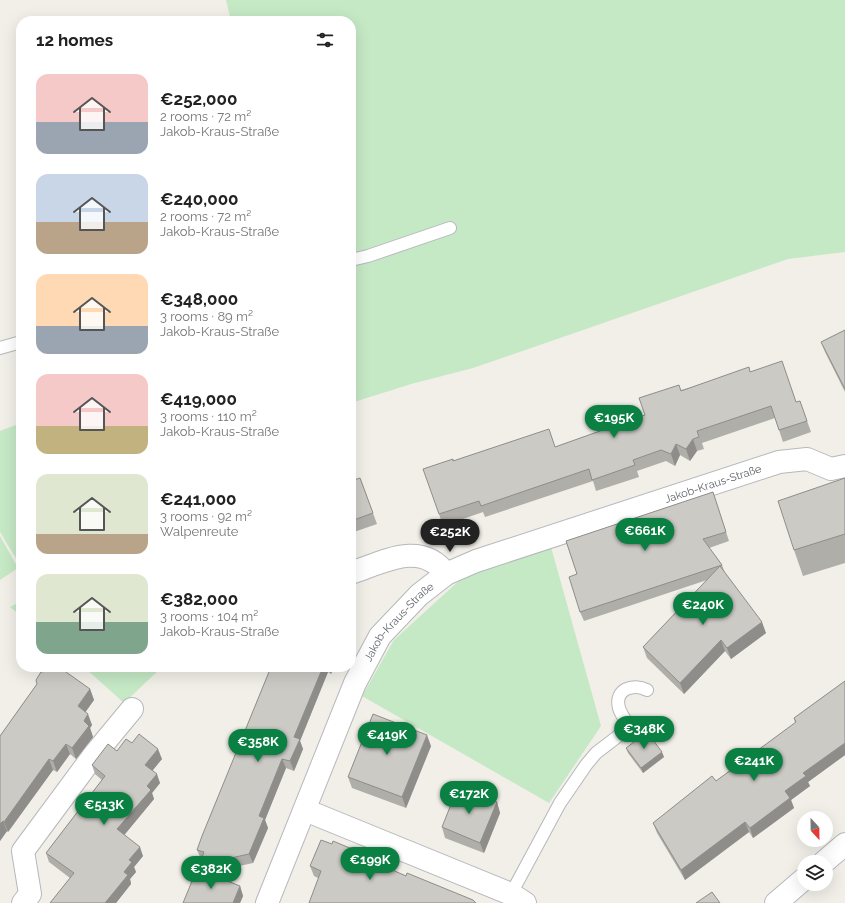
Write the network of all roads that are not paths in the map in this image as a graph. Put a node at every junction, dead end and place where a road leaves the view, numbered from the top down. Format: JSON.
{"nodes":[{"id":1,"x":450,"y":228,"type":"dead end"},
{"id":2,"x":356,"y":259,"type":"edge"},
{"id":3,"x":16,"y":343,"type":"edge"},
{"id":4,"x":0,"y":348,"type":"edge"},
{"id":5,"x":845,"y":466,"type":"edge"},
{"id":6,"x":356,"y":571,"type":"edge"},
{"id":7,"x":446,"y":574,"type":"junction"},
{"id":8,"x":647,"y":690,"type":"dead end"},
{"id":9,"x":132,"y":708,"type":"dead end"},
{"id":10,"x":305,"y":810,"type":"junction"},
{"id":11,"x":845,"y":844,"type":"edge"},
{"id":12,"x":832,"y":855,"type":"edge"},
{"id":13,"x":797,"y":885,"type":"edge"},
{"id":14,"x":518,"y":899,"type":"edge"},
{"id":15,"x":23,"y":903,"type":"edge"},
{"id":16,"x":267,"y":903,"type":"edge"},
{"id":17,"x":776,"y":903,"type":"edge"}],
"edges":[{"from":1,"to":2,"type":"lane"},
{"from":3,"to":4,"type":"lane"},
{"from":5,"to":7,"type":"street","name":"Jakob-Kraus-Straße"},
{"from":6,"to":7,"type":"street"},
{"from":7,"to":10,"type":"street","name":"Jakob-Kraus-Straße"},
{"from":8,"to":14,"type":"lane"},
{"from":9,"to":15,"type":"street"},
{"from":10,"to":14,"type":"street"},
{"from":10,"to":16,"type":"street","name":"Jakob-Kraus-Straße"},
{"from":11,"to":12,"type":"street"},
{"from":13,"to":17,"type":"street"}]}
